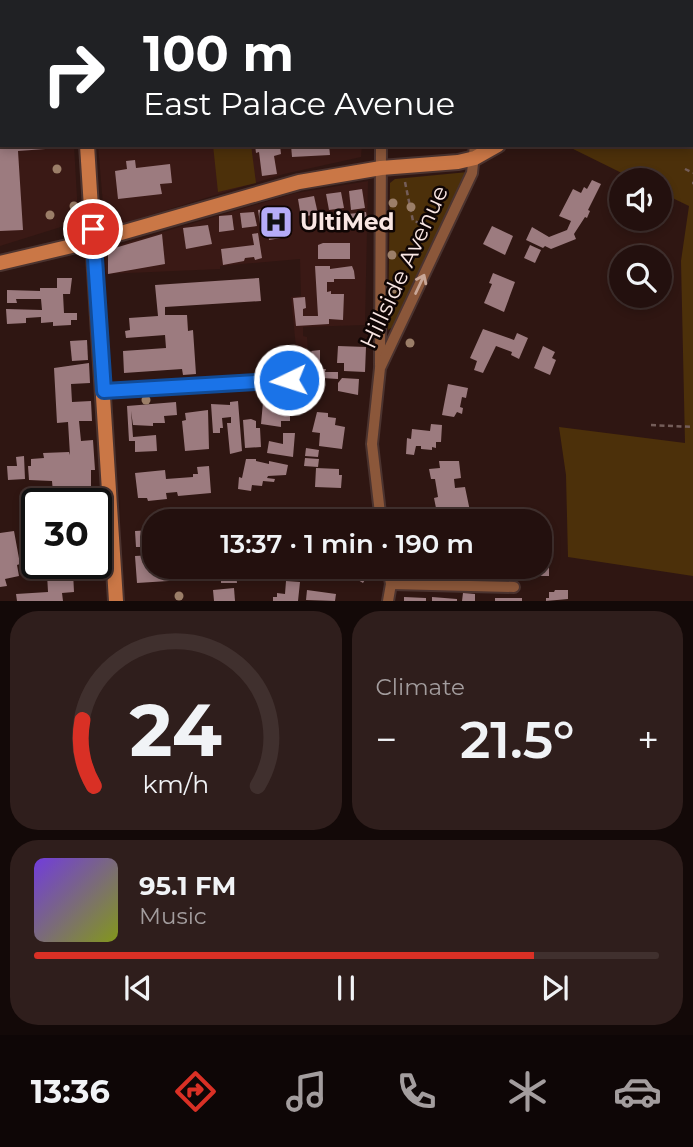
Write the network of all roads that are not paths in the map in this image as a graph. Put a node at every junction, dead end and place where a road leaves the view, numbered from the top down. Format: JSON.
{"nodes":[{"id":1,"x":87,"y":147,"type":"edge"},
{"id":2,"x":381,"y":147,"type":"edge"},
{"id":3,"x":475,"y":152,"type":"edge"},
{"id":4,"x":381,"y":168,"type":"junction"},
{"id":5,"x":93,"y":241,"type":"junction"},
{"id":6,"x":0,"y":263,"type":"edge"},
{"id":7,"x":380,"y":368,"type":"junction"},
{"id":8,"x":289,"y":380,"type":"dead end"},
{"id":9,"x":104,"y":391,"type":"junction"},
{"id":10,"x":380,"y":509,"type":"edge"},
{"id":11,"x":390,"y":579,"type":"edge"},
{"id":12,"x":391,"y":584,"type":"junction"},
{"id":13,"x":514,"y":587,"type":"dead end"},
{"id":14,"x":116,"y":601,"type":"edge"},
{"id":15,"x":388,"y":601,"type":"edge"}],
"edges":[{"from":1,"to":5,"type":"main road"},
{"from":2,"to":4,"type":"street"},
{"from":3,"to":4,"type":"main road"},
{"from":7,"to":3,"type":"street","name":"Hillside Avenue","one_way":true},
{"from":4,"to":5,"type":"main road"},
{"from":4,"to":7,"type":"street"},
{"from":5,"to":6,"type":"main road"},
{"from":5,"to":9,"type":"main road"},
{"from":7,"to":10,"type":"street","name":"Hillside Avenue"},
{"from":8,"to":9,"type":"street"},
{"from":9,"to":14,"type":"main road"},
{"from":11,"to":12,"type":"street"},
{"from":12,"to":13,"type":"street"},
{"from":12,"to":15,"type":"street"}]}
